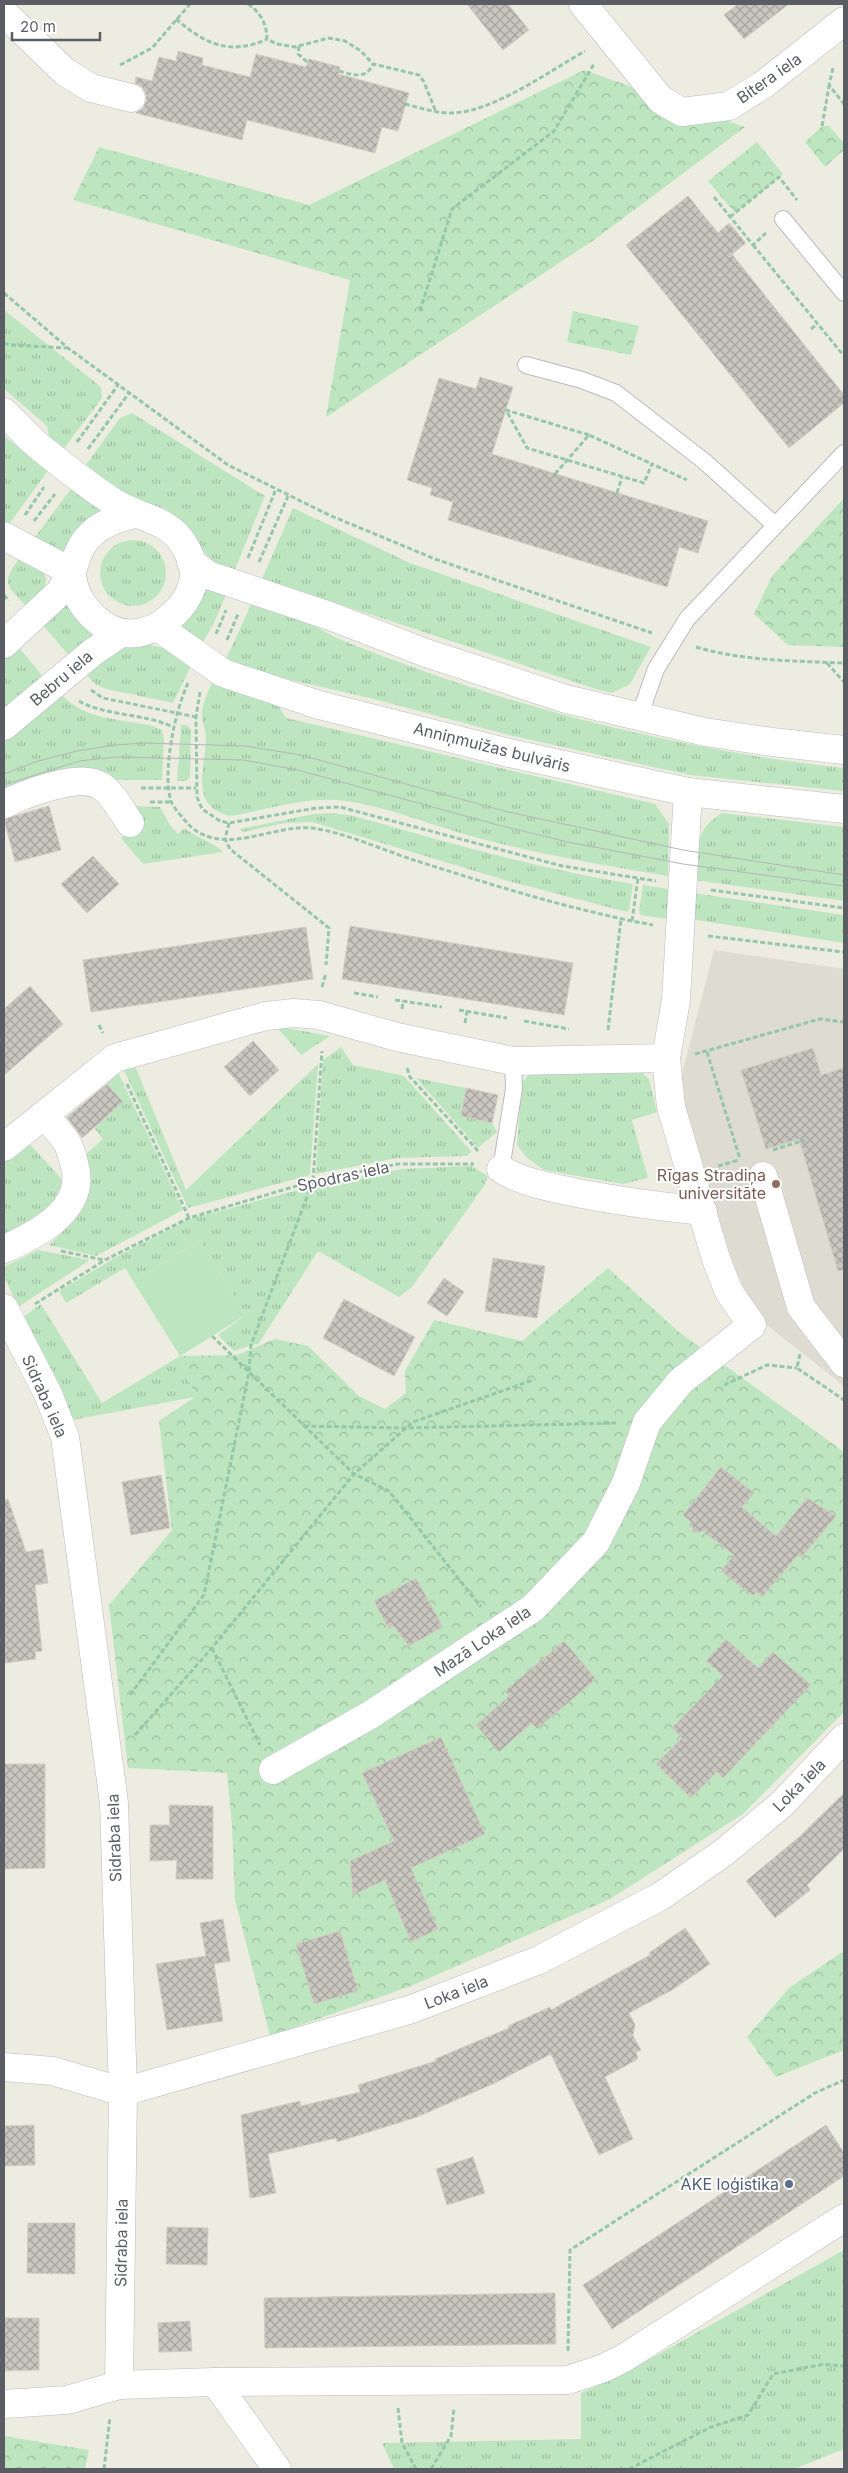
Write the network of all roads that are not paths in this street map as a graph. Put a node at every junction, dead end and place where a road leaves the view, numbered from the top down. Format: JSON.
{"nodes":[{"id":1,"x":583,"y":4,"type":"edge"},
{"id":2,"x":4,"y":12,"type":"edge"},
{"id":3,"x":844,"y":21,"type":"edge"},
{"id":4,"x":131,"y":98,"type":"dead end"},
{"id":5,"x":783,"y":219,"type":"road end"},
{"id":6,"x":844,"y":293,"type":"edge"},
{"id":7,"x":526,"y":365,"type":"dead end"},
{"id":8,"x":4,"y":412,"type":"edge"},
{"id":9,"x":844,"y":453,"type":"edge"},
{"id":10,"x":135,"y":514,"type":"junction"},
{"id":11,"x":775,"y":525,"type":"junction"},
{"id":12,"x":4,"y":536,"type":"edge"},
{"id":13,"x":191,"y":562,"type":"junction"},
{"id":14,"x":72,"y":572,"type":"junction"},
{"id":15,"x":158,"y":627,"type":"junction"},
{"id":16,"x":121,"y":633,"type":"junction"},
{"id":17,"x":4,"y":644,"type":"edge"},
{"id":18,"x":639,"y":717,"type":"junction"},
{"id":19,"x":4,"y":726,"type":"edge"},
{"id":20,"x":844,"y":750,"type":"edge"},
{"id":21,"x":688,"y":792,"type":"junction"},
{"id":22,"x":4,"y":804,"type":"edge"},
{"id":23,"x":844,"y":809,"type":"edge"},
{"id":24,"x":130,"y":823,"type":"dead end"},
{"id":25,"x":666,"y":1058,"type":"junction"},
{"id":26,"x":514,"y":1061,"type":"junction"},
{"id":27,"x":44,"y":1115,"type":"junction"},
{"id":28,"x":4,"y":1146,"type":"edge"},
{"id":29,"x":764,"y":1164,"type":"road end"},
{"id":30,"x":501,"y":1169,"type":"joint"},
{"id":31,"x":702,"y":1211,"type":"junction"},
{"id":32,"x":4,"y":1249,"type":"edge"},
{"id":33,"x":7,"y":1314,"type":"edge"},
{"id":34,"x":844,"y":1364,"type":"edge"},
{"id":35,"x":844,"y":1738,"type":"edge"},
{"id":36,"x":273,"y":1770,"type":"road end"},
{"id":37,"x":4,"y":2067,"type":"edge"},
{"id":38,"x":123,"y":2092,"type":"junction"},
{"id":39,"x":844,"y":2218,"type":"edge"},
{"id":40,"x":215,"y":2382,"type":"junction"},
{"id":41,"x":119,"y":2385,"type":"junction"},
{"id":42,"x":4,"y":2404,"type":"edge"},
{"id":43,"x":277,"y":2469,"type":"edge"}],
"edges":[{"from":1,"to":3,"type":"street","name":"Bitera iela"},
{"from":2,"to":4,"type":"street"},
{"from":5,"to":6,"type":"lane"},
{"from":7,"to":11,"type":"lane"},
{"from":8,"to":10,"type":"street"},
{"from":9,"to":11,"type":"lane"},
{"from":10,"to":13,"type":"street"},
{"from":10,"to":14,"type":"street"},
{"from":11,"to":18,"type":"lane"},
{"from":12,"to":14,"type":"street"},
{"from":13,"to":15,"type":"street"},
{"from":13,"to":18,"type":"street"},
{"from":14,"to":16,"type":"street"},
{"from":14,"to":17,"type":"street"},
{"from":15,"to":16,"type":"street"},
{"from":15,"to":21,"type":"street","name":"Anniņmuižas bulvāris"},
{"from":16,"to":19,"type":"street","name":"Bebru iela"},
{"from":18,"to":20,"type":"street"},
{"from":21,"to":23,"type":"street","name":"Anniņmuižas bulvāris"},
{"from":21,"to":25,"type":"street"},
{"from":22,"to":24,"type":"street"},
{"from":25,"to":26,"type":"street"},
{"from":25,"to":31,"type":"street"},
{"from":26,"to":27,"type":"street"},
{"from":26,"to":30,"type":"lane"},
{"from":27,"to":28,"type":"street"},
{"from":27,"to":32,"type":"street"},
{"from":29,"to":34,"type":"street"},
{"from":30,"to":31,"type":"street"},
{"from":31,"to":36,"type":"street","name":"Mazā Loka iela"},
{"from":33,"to":38,"type":"street","name":"Sidraba iela"},
{"from":35,"to":38,"type":"street","name":"Loka iela"},
{"from":37,"to":38,"type":"street"},
{"from":38,"to":41,"type":"street","name":"Sidraba iela"},
{"from":39,"to":40,"type":"street"},
{"from":40,"to":41,"type":"street"},
{"from":40,"to":43,"type":"street"},
{"from":41,"to":42,"type":"street"}]}
